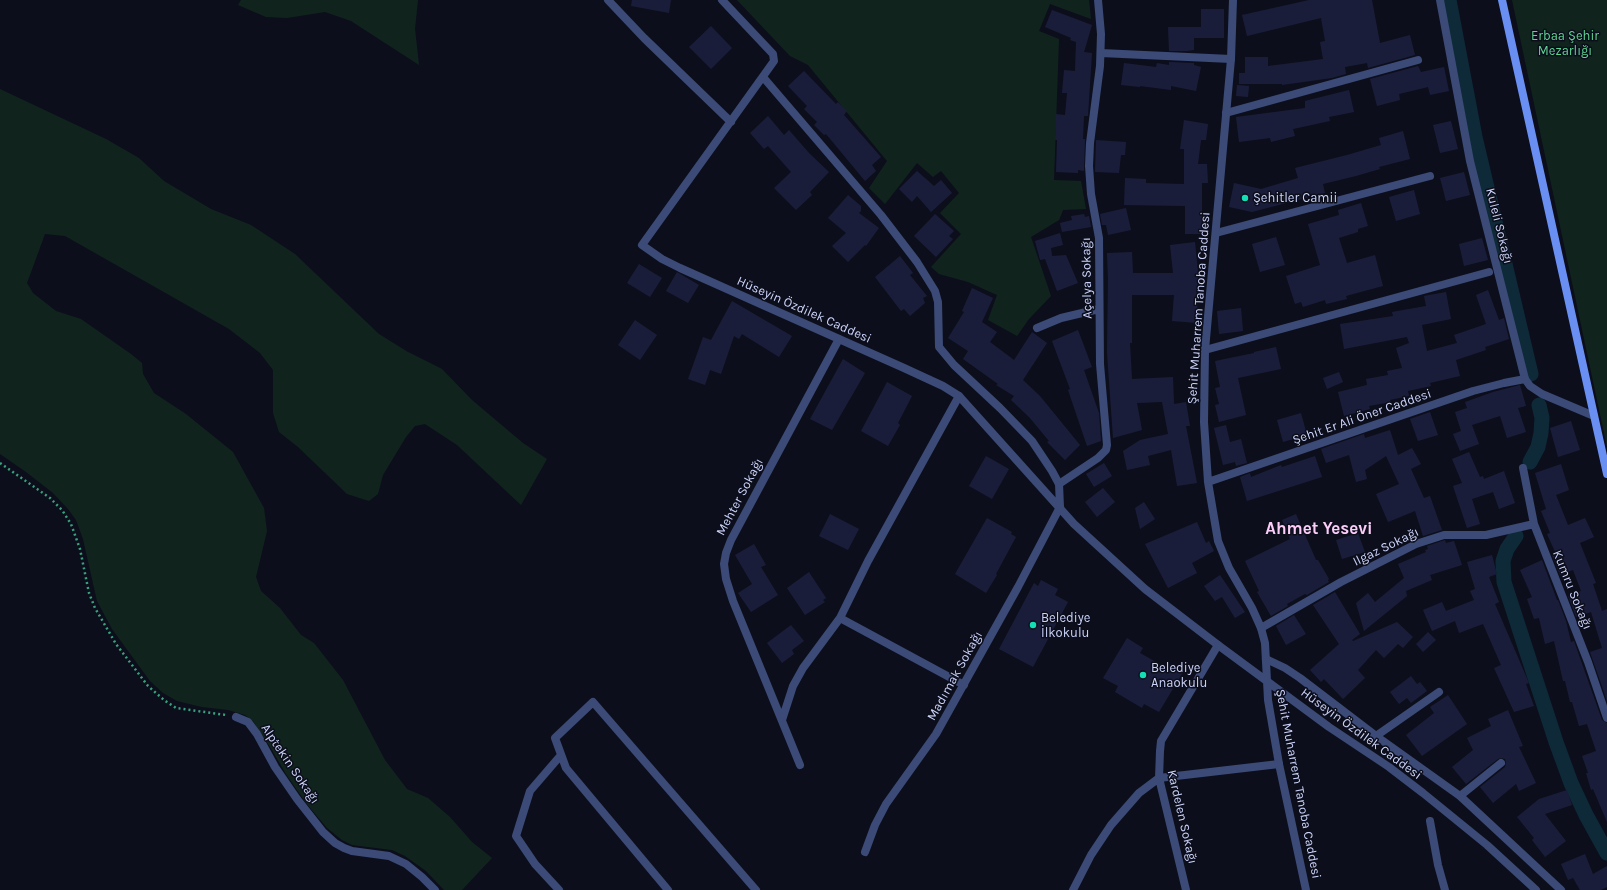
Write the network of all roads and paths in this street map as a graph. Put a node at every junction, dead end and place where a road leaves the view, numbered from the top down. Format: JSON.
{"nodes":[{"id":1,"x":610,"y":0,"type":"edge"},
{"id":2,"x":722,"y":0,"type":"edge"},
{"id":3,"x":1098,"y":0,"type":"edge"},
{"id":4,"x":1233,"y":0,"type":"edge"},
{"id":5,"x":1440,"y":0,"type":"edge"},
{"id":6,"x":1502,"y":0,"type":"edge"},
{"id":7,"x":1101,"y":53,"type":"junction"},
{"id":8,"x":1231,"y":59,"type":"junction"},
{"id":9,"x":1418,"y":60,"type":"dead end"},
{"id":10,"x":763,"y":77,"type":"junction"},
{"id":11,"x":1226,"y":113,"type":"junction"},
{"id":12,"x":731,"y":122,"type":"junction"},
{"id":13,"x":1430,"y":176,"type":"dead end"},
{"id":14,"x":1216,"y":233,"type":"junction"},
{"id":15,"x":1489,"y":272,"type":"dead end"},
{"id":16,"x":1099,"y":309,"type":"junction"},
{"id":17,"x":1037,"y":328,"type":"dead end"},
{"id":18,"x":839,"y":339,"type":"junction"},
{"id":19,"x":1205,"y":350,"type":"junction"},
{"id":20,"x":1526,"y":379,"type":"junction"},
{"id":21,"x":959,"y":396,"type":"junction"},
{"id":22,"x":1594,"y":416,"type":"junction"},
{"id":23,"x":0,"y":463,"type":"edge"},
{"id":24,"x":1523,"y":468,"type":"dead end"},
{"id":25,"x":1607,"y":474,"type":"edge"},
{"id":26,"x":1208,"y":482,"type":"junction"},
{"id":27,"x":1059,"y":484,"type":"junction"},
{"id":28,"x":1060,"y":507,"type":"junction"},
{"id":29,"x":1534,"y":524,"type":"junction"},
{"id":30,"x":840,"y":618,"type":"junction"},
{"id":31,"x":1261,"y":628,"type":"junction"},
{"id":32,"x":1218,"y":646,"type":"junction"},
{"id":33,"x":1266,"y":659,"type":"junction"},
{"id":34,"x":1266,"y":680,"type":"junction"},
{"id":35,"x":964,"y":685,"type":"junction"},
{"id":36,"x":1439,"y":692,"type":"dead end"},
{"id":37,"x":236,"y":717,"type":"joint"},
{"id":38,"x":1607,"y":718,"type":"edge"},
{"id":39,"x":782,"y":720,"type":"junction"},
{"id":40,"x":1376,"y":736,"type":"junction"},
{"id":41,"x":561,"y":754,"type":"junction"},
{"id":42,"x":1501,"y":763,"type":"dead end"},
{"id":43,"x":1279,"y":764,"type":"junction"},
{"id":44,"x":800,"y":765,"type":"dead end"},
{"id":45,"x":1158,"y":778,"type":"junction"},
{"id":46,"x":1460,"y":796,"type":"junction"},
{"id":47,"x":1430,"y":821,"type":"dead end"},
{"id":48,"x":865,"y":852,"type":"dead end"},
{"id":49,"x":434,"y":890,"type":"edge"},
{"id":50,"x":559,"y":890,"type":"edge"},
{"id":51,"x":668,"y":890,"type":"edge"},
{"id":52,"x":756,"y":890,"type":"edge"},
{"id":53,"x":1072,"y":890,"type":"edge"},
{"id":54,"x":1186,"y":890,"type":"edge"},
{"id":55,"x":1306,"y":890,"type":"edge"},
{"id":56,"x":1445,"y":890,"type":"edge"},
{"id":57,"x":1536,"y":890,"type":"edge"},
{"id":58,"x":1561,"y":890,"type":"edge"}],
"edges":[{"from":1,"to":12,"type":"street"},
{"from":2,"to":10,"type":"street","name":"Hüseyin Özdilek Caddesi"},
{"from":3,"to":7,"type":"street","name":"Açelya Sokağı"},
{"from":4,"to":8,"type":"street","name":"Şehit Muharrem Tanoba Caddesi"},
{"from":5,"to":20,"type":"street","name":"Kuleli Sokağı"},
{"from":6,"to":22,"type":"main road"},
{"from":7,"to":8,"type":"street"},
{"from":7,"to":16,"type":"street","name":"Açelya Sokağı"},
{"from":8,"to":11,"type":"street","name":"Şehit Muharrem Tanoba Caddesi"},
{"from":9,"to":11,"type":"street"},
{"from":10,"to":12,"type":"street","name":"Hüseyin Özdilek Caddesi"},
{"from":10,"to":27,"type":"street"},
{"from":11,"to":14,"type":"street","name":"Şehit Muharrem Tanoba Caddesi"},
{"from":12,"to":18,"type":"street","name":"Hüseyin Özdilek Caddesi"},
{"from":13,"to":14,"type":"street"},
{"from":14,"to":19,"type":"street","name":"Şehit Muharrem Tanoba Caddesi"},
{"from":15,"to":19,"type":"street"},
{"from":16,"to":17,"type":"street"},
{"from":16,"to":27,"type":"street","name":"Açelya Sokağı"},
{"from":18,"to":21,"type":"street","name":"Hüseyin Özdilek Caddesi"},
{"from":18,"to":39,"type":"street","name":"Mehter Sokağı"},
{"from":19,"to":26,"type":"street","name":"Şehit Muharrem Tanoba Caddesi"},
{"from":20,"to":22,"type":"street"},
{"from":20,"to":26,"type":"street","name":"Şehit Er Ali Öner Caddesi"},
{"from":21,"to":28,"type":"street","name":"Hüseyin Özdilek Caddesi"},
{"from":21,"to":30,"type":"street"},
{"from":22,"to":25,"type":"main road"},
{"from":23,"to":37,"type":"path"},
{"from":24,"to":29,"type":"street","name":"Kumru Sokağı"},
{"from":26,"to":31,"type":"street","name":"Şehit Muharrem Tanoba Caddesi"},
{"from":27,"to":28,"type":"street"},
{"from":28,"to":32,"type":"street","name":"Hüseyin Özdilek Caddesi"},
{"from":28,"to":35,"type":"street","name":"Madımak Sokağı"},
{"from":29,"to":31,"type":"street","name":"Ilgaz Sokağı"},
{"from":29,"to":38,"type":"street","name":"Kumru Sokağı"},
{"from":30,"to":35,"type":"street"},
{"from":30,"to":39,"type":"street"},
{"from":31,"to":33,"type":"street","name":"Şehit Muharrem Tanoba Caddesi"},
{"from":32,"to":34,"type":"street","name":"Hüseyin Özdilek Caddesi"},
{"from":32,"to":45,"type":"street","name":"Kardelen Sokağı"},
{"from":33,"to":34,"type":"street","name":"Şehit Muharrem Tanoba Caddesi"},
{"from":33,"to":40,"type":"street","name":"Hüseyin Özdilek Caddesi"},
{"from":34,"to":43,"type":"street","name":"Şehit Muharrem Tanoba Caddesi"},
{"from":34,"to":57,"type":"street","name":"Hüseyin Özdilek Caddesi"},
{"from":35,"to":48,"type":"street","name":"Madımak Sokağı"},
{"from":36,"to":40,"type":"street"},
{"from":37,"to":49,"type":"street","name":"Alptekin Sokağı"},
{"from":39,"to":44,"type":"street","name":"Mehter Sokağı"},
{"from":40,"to":46,"type":"street","name":"Hüseyin Özdilek Caddesi"},
{"from":41,"to":50,"type":"street"},
{"from":41,"to":51,"type":"street"},
{"from":41,"to":52,"type":"street"},
{"from":42,"to":46,"type":"street"},
{"from":43,"to":45,"type":"street"},
{"from":43,"to":55,"type":"street","name":"Şehit Muharrem Tanoba Caddesi"},
{"from":45,"to":53,"type":"street"},
{"from":45,"to":54,"type":"street","name":"Kardelen Sokağı"},
{"from":46,"to":58,"type":"street","name":"Hüseyin Özdilek Caddesi"},
{"from":47,"to":56,"type":"street"}]}
